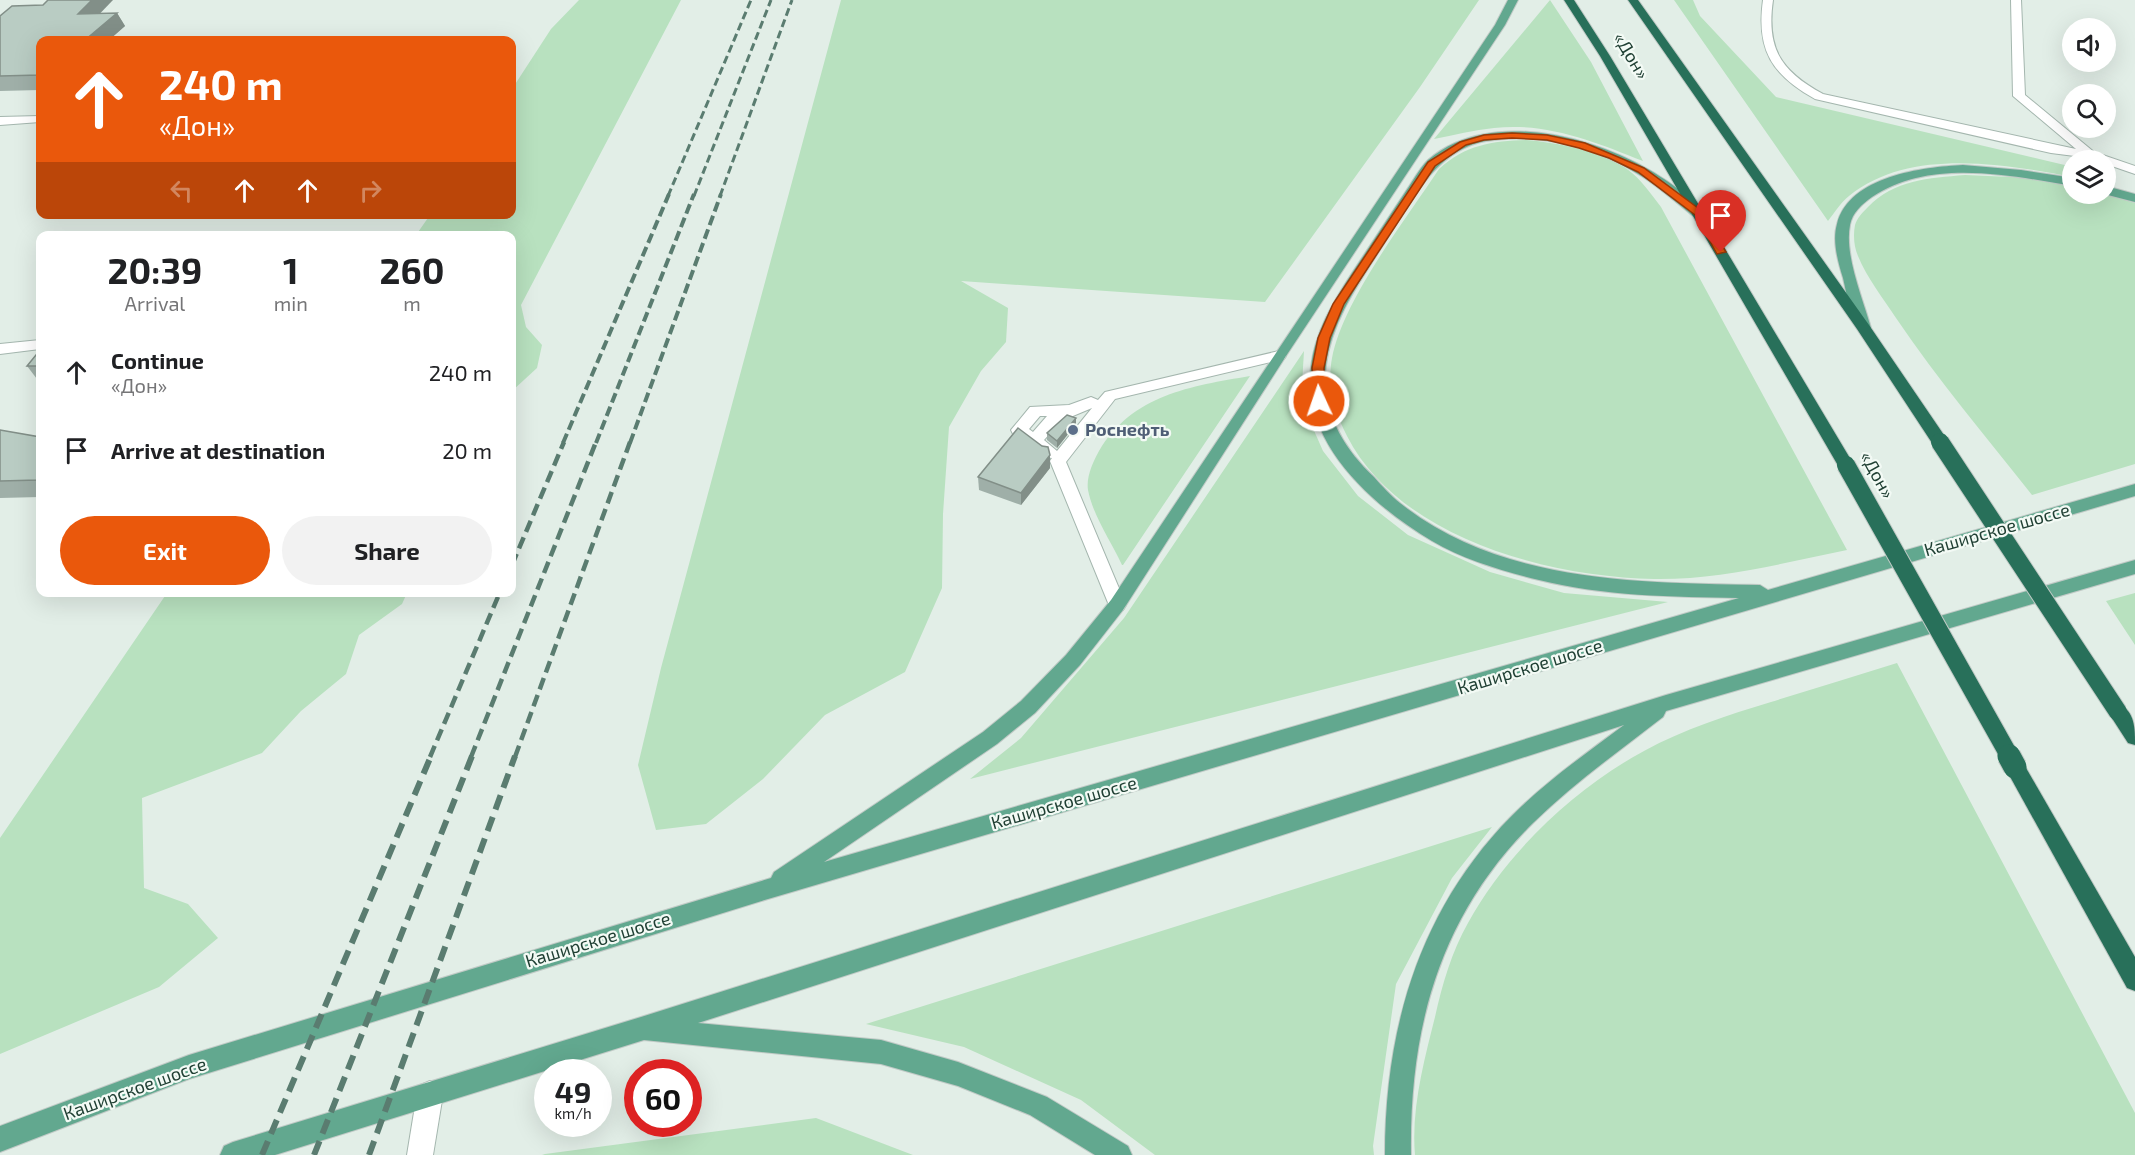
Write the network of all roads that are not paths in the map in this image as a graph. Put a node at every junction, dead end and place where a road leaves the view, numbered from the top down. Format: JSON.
{"nodes":[{"id":1,"x":1513,"y":0,"type":"edge"},
{"id":2,"x":1569,"y":0,"type":"edge"},
{"id":3,"x":1633,"y":0,"type":"edge"},
{"id":4,"x":1768,"y":0,"type":"edge"},
{"id":5,"x":2016,"y":0,"type":"edge"},
{"id":6,"x":36,"y":119,"type":"edge"},
{"id":7,"x":0,"y":121,"type":"edge"},
{"id":8,"x":2084,"y":150,"type":"edge"},
{"id":9,"x":2062,"y":151,"type":"edge"},
{"id":10,"x":2116,"y":164,"type":"edge"},
{"id":11,"x":2135,"y":170,"type":"edge"},
{"id":12,"x":2062,"y":180,"type":"edge"},
{"id":13,"x":2116,"y":193,"type":"edge"},
{"id":14,"x":2135,"y":198,"type":"edge"},
{"id":15,"x":1698,"y":213,"type":"junction"},
{"id":16,"x":1864,"y":328,"type":"junction"},
{"id":17,"x":36,"y":345,"type":"edge"},
{"id":18,"x":0,"y":349,"type":"edge"},
{"id":19,"x":1279,"y":356,"type":"junction"},
{"id":20,"x":1110,"y":395,"type":"junction"},
{"id":21,"x":1091,"y":402,"type":"junction"},
{"id":22,"x":1054,"y":457,"type":"junction"},
{"id":23,"x":2135,"y":490,"type":"edge"},
{"id":24,"x":2135,"y":567,"type":"edge"},
{"id":25,"x":1780,"y":592,"type":"junction"},
{"id":26,"x":1117,"y":605,"type":"junction"},
{"id":27,"x":1666,"y":703,"type":"junction"},
{"id":28,"x":2135,"y":737,"type":"edge"},
{"id":29,"x":768,"y":889,"type":"junction"},
{"id":30,"x":2135,"y":980,"type":"edge"},
{"id":31,"x":641,"y":1029,"type":"junction"},
{"id":32,"x":430,"y":1094,"type":"junction"},
{"id":33,"x":0,"y":1139,"type":"edge"},
{"id":34,"x":233,"y":1155,"type":"edge"},
{"id":35,"x":420,"y":1155,"type":"edge"},
{"id":36,"x":1119,"y":1155,"type":"edge"},
{"id":37,"x":1398,"y":1155,"type":"edge"}],
"edges":[{"from":1,"to":19,"type":"main road"},
{"from":2,"to":15,"type":"highway","name":"«Дон»"},
{"from":3,"to":16,"type":"highway","name":"«Дон»"},
{"from":4,"to":9,"type":"street"},
{"from":5,"to":8,"type":"street"},
{"from":6,"to":7,"type":"street"},
{"from":10,"to":11,"type":"street"},
{"from":12,"to":16,"type":"main road"},
{"from":13,"to":14,"type":"main road"},
{"from":15,"to":25,"type":"main road"},
{"from":15,"to":30,"type":"highway","name":"«Дон»","bridge":true},
{"from":16,"to":28,"type":"highway","name":"«Дон»","bridge":true},
{"from":17,"to":18,"type":"street"},
{"from":19,"to":20,"type":"street"},
{"from":19,"to":26,"type":"main road"},
{"from":20,"to":21,"type":"street"},
{"from":20,"to":22,"type":"street"},
{"from":21,"to":22,"type":"street"},
{"from":21,"to":22,"type":"street"},
{"from":22,"to":26,"type":"street"},
{"from":23,"to":25,"type":"main road","name":"Каширское шоссе"},
{"from":24,"to":27,"type":"main road"},
{"from":25,"to":29,"type":"main road","name":"Каширское шоссе"},
{"from":26,"to":29,"type":"main road"},
{"from":27,"to":31,"type":"main road"},
{"from":27,"to":37,"type":"main road"},
{"from":29,"to":33,"type":"main road","name":"Каширское шоссе"},
{"from":31,"to":32,"type":"main road"},
{"from":31,"to":36,"type":"main road"},
{"from":32,"to":34,"type":"main road"},
{"from":32,"to":35,"type":"street"}]}
